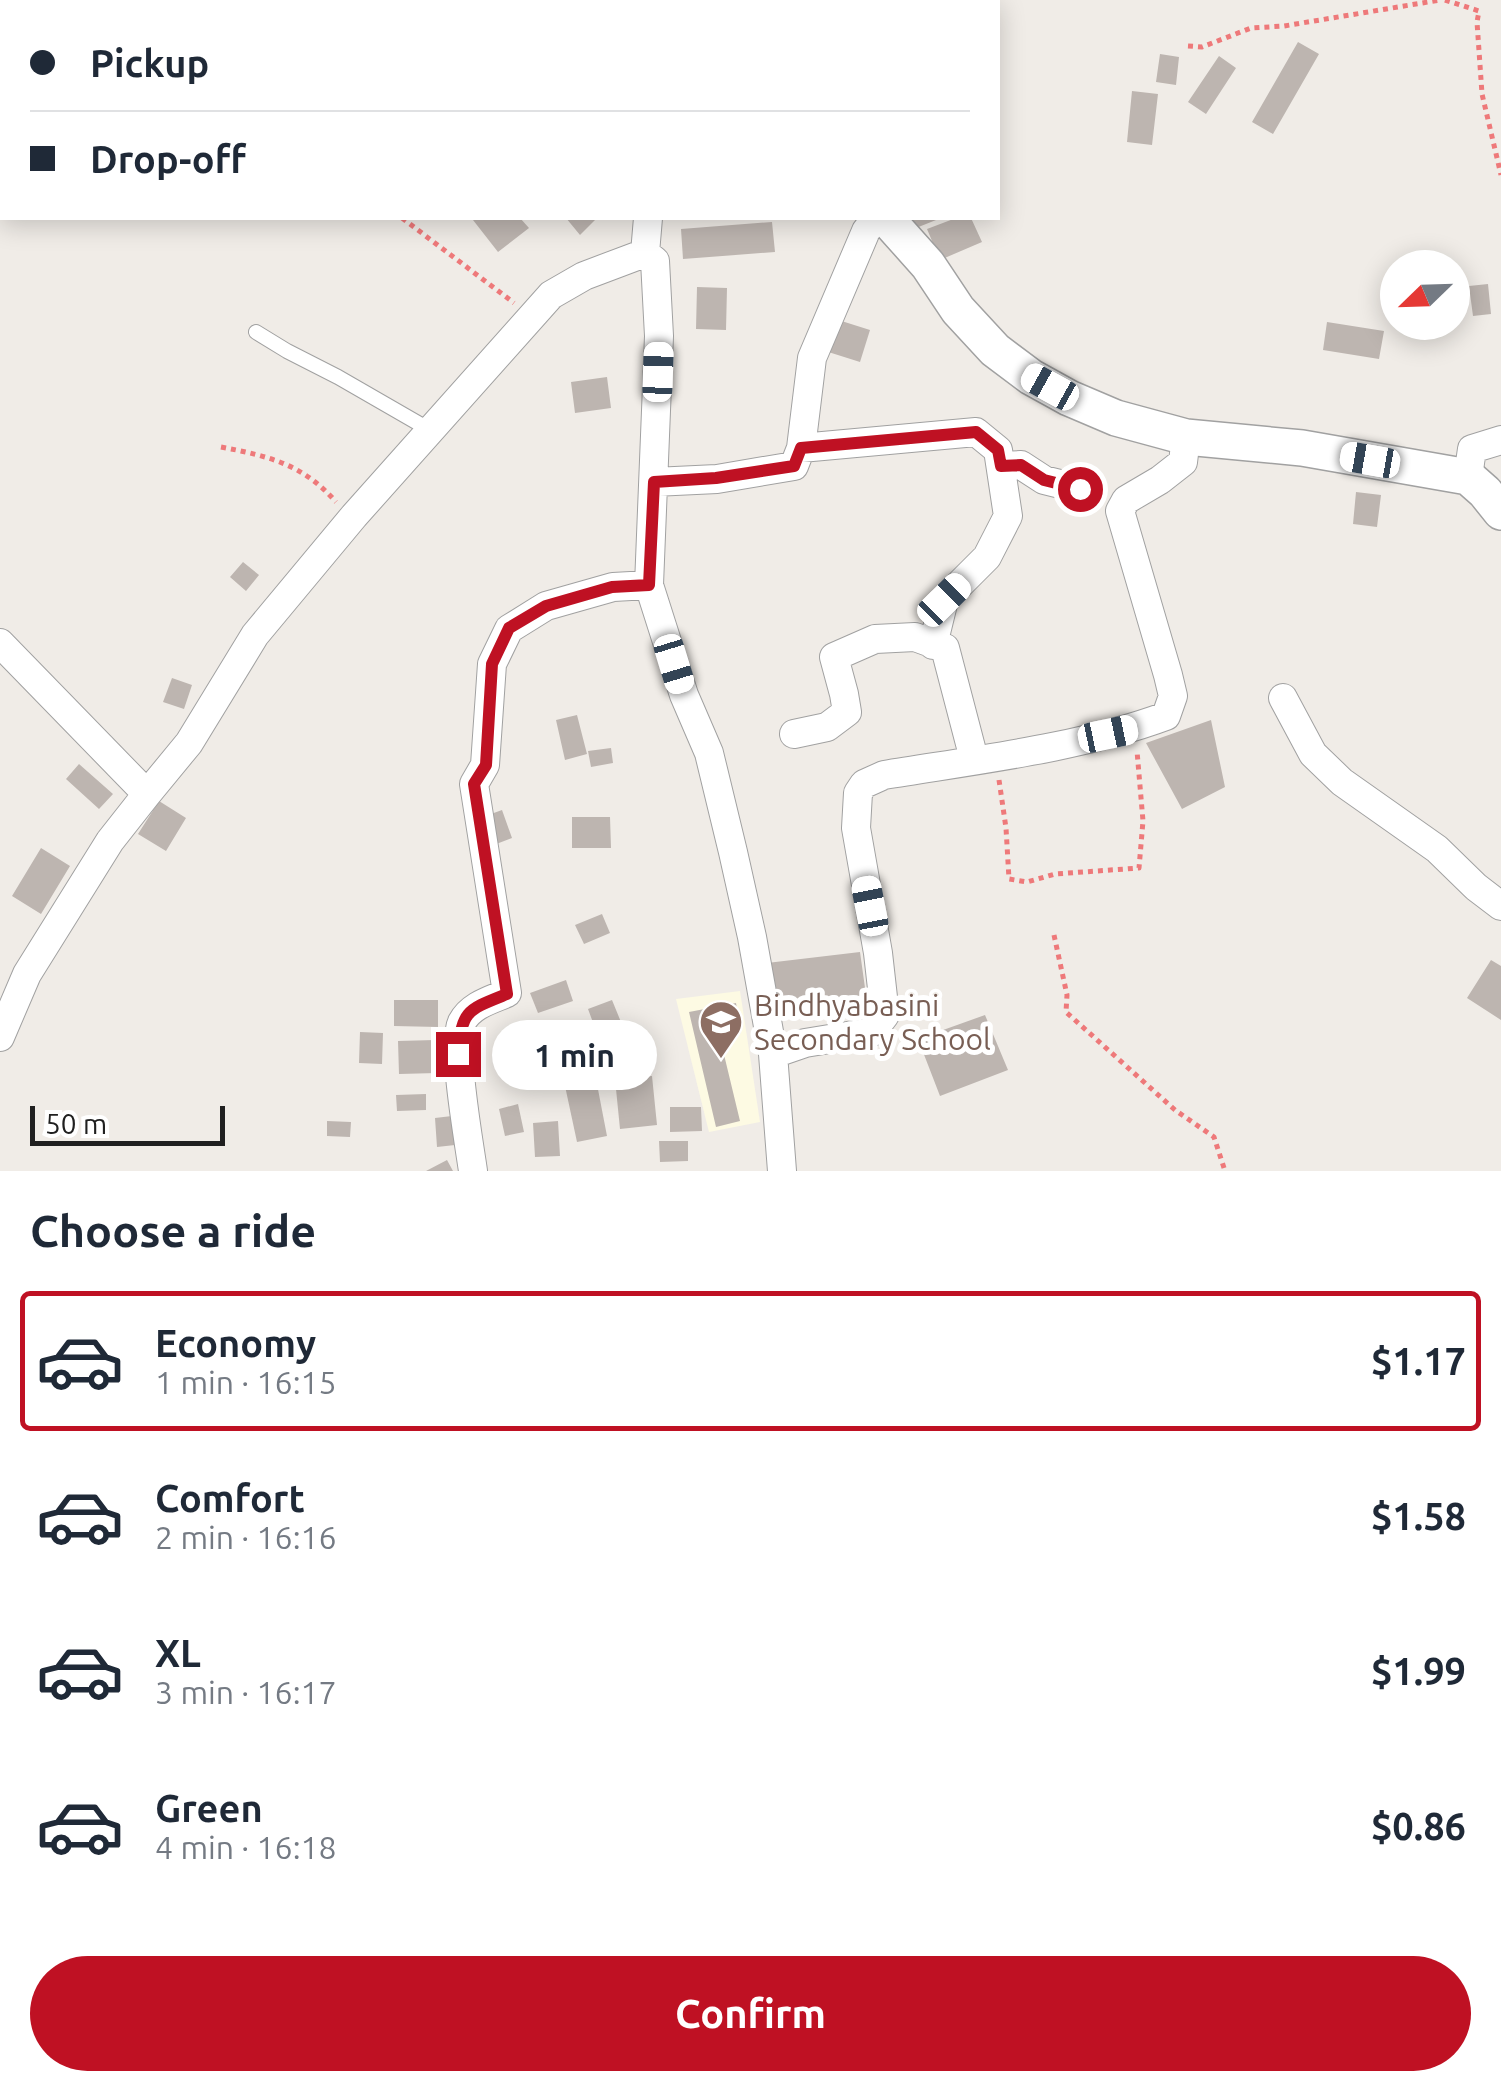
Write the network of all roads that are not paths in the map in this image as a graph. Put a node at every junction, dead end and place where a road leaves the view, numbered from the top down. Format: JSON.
{"nodes":[{"id":1,"x":648,"y":220,"type":"edge"},
{"id":2,"x":874,"y":220,"type":"edge"},
{"id":3,"x":888,"y":220,"type":"edge"},
{"id":4,"x":645,"y":253,"type":"junction"},
{"id":5,"x":256,"y":332,"type":"dead end"},
{"id":6,"x":430,"y":430,"type":"junction"},
{"id":7,"x":1186,"y":437,"type":"junction"},
{"id":8,"x":1501,"y":440,"type":"edge"},
{"id":9,"x":801,"y":448,"type":"junction"},
{"id":10,"x":1001,"y":466,"type":"junction"},
{"id":11,"x":1468,"y":477,"type":"junction"},
{"id":12,"x":654,"y":482,"type":"junction"},
{"id":13,"x":1080,"y":489,"type":"dead end"},
{"id":14,"x":1501,"y":512,"type":"edge"},
{"id":15,"x":649,"y":585,"type":"junction"},
{"id":16,"x":0,"y":643,"type":"edge"},
{"id":17,"x":933,"y":645,"type":"junction"},
{"id":18,"x":1283,"y":698,"type":"dead end"},
{"id":19,"x":794,"y":734,"type":"dead end"},
{"id":20,"x":984,"y":758,"type":"junction"},
{"id":21,"x":147,"y":794,"type":"junction"},
{"id":22,"x":1501,"y":906,"type":"edge"},
{"id":23,"x":0,"y":1037,"type":"edge"},
{"id":24,"x":773,"y":1054,"type":"junction"},
{"id":25,"x":473,"y":1171,"type":"edge"},
{"id":26,"x":782,"y":1171,"type":"edge"}],
"edges":[{"from":1,"to":4,"type":"street"},
{"from":2,"to":9,"type":"street"},
{"from":3,"to":7,"type":"street"},
{"from":4,"to":6,"type":"street"},
{"from":4,"to":12,"type":"street"},
{"from":5,"to":6,"type":"lane"},
{"from":6,"to":21,"type":"street"},
{"from":7,"to":11,"type":"street"},
{"from":7,"to":20,"type":"street"},
{"from":8,"to":11,"type":"street"},
{"from":9,"to":10,"type":"street"},
{"from":9,"to":12,"type":"street"},
{"from":10,"to":13,"type":"street"},
{"from":10,"to":17,"type":"street"},
{"from":11,"to":14,"type":"street"},
{"from":12,"to":15,"type":"street"},
{"from":15,"to":24,"type":"street"},
{"from":15,"to":25,"type":"street"},
{"from":16,"to":21,"type":"street"},
{"from":17,"to":19,"type":"street"},
{"from":17,"to":20,"type":"street"},
{"from":18,"to":22,"type":"street"},
{"from":20,"to":24,"type":"street"},
{"from":21,"to":23,"type":"street"},
{"from":24,"to":26,"type":"street"}]}
